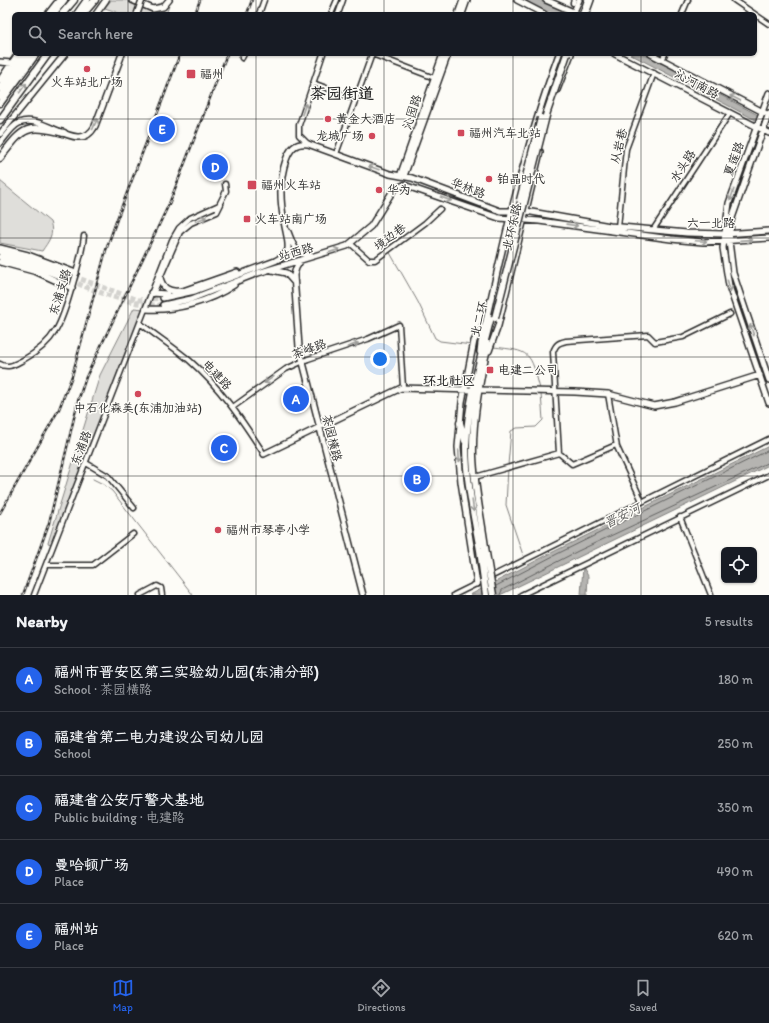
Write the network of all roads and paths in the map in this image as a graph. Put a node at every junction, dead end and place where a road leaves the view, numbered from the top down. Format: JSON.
{"nodes":[{"id":1,"x":59,"y":0,"type":"edge"},
{"id":2,"x":64,"y":0,"type":"edge"},
{"id":3,"x":75,"y":0,"type":"edge"},
{"id":4,"x":87,"y":0,"type":"edge"},
{"id":5,"x":95,"y":0,"type":"edge"},
{"id":6,"x":106,"y":0,"type":"edge"},
{"id":7,"x":132,"y":0,"type":"edge"},
{"id":8,"x":142,"y":0,"type":"edge"},
{"id":9,"x":169,"y":0,"type":"edge"},
{"id":10,"x":264,"y":0,"type":"edge"},
{"id":11,"x":336,"y":0,"type":"edge"},
{"id":12,"x":343,"y":0,"type":"edge"},
{"id":13,"x":463,"y":0,"type":"edge"},
{"id":14,"x":468,"y":0,"type":"edge"},
{"id":15,"x":517,"y":0,"type":"edge"},
{"id":16,"x":546,"y":0,"type":"edge"},
{"id":17,"x":578,"y":0,"type":"edge"},
{"id":18,"x":584,"y":0,"type":"edge"},
{"id":19,"x":588,"y":0,"type":"edge"},
{"id":20,"x":591,"y":0,"type":"edge"},
{"id":21,"x":688,"y":0,"type":"edge"},
{"id":22,"x":734,"y":0,"type":"edge"},
{"id":23,"x":50,"y":12,"type":"edge"},
{"id":24,"x":55,"y":12,"type":"edge"},
{"id":25,"x":64,"y":12,"type":"edge"},
{"id":26,"x":67,"y":12,"type":"edge"},
{"id":27,"x":78,"y":12,"type":"edge"},
{"id":28,"x":85,"y":12,"type":"edge"},
{"id":29,"x":97,"y":12,"type":"edge"},
{"id":30,"x":138,"y":12,"type":"edge"},
{"id":31,"x":260,"y":12,"type":"edge"},
{"id":32,"x":332,"y":12,"type":"edge"},
{"id":33,"x":339,"y":12,"type":"edge"},
{"id":34,"x":459,"y":12,"type":"edge"},
{"id":35,"x":463,"y":12,"type":"edge"},
{"id":36,"x":540,"y":12,"type":"edge"},
{"id":37,"x":574,"y":12,"type":"edge"},
{"id":38,"x":576,"y":12,"type":"edge"},
{"id":39,"x":577,"y":12,"type":"edge"},
{"id":40,"x":584,"y":12,"type":"edge"},
{"id":41,"x":587,"y":12,"type":"edge"},
{"id":42,"x":683,"y":12,"type":"edge"},
{"id":43,"x":752,"y":12,"type":"edge"},
{"id":44,"x":757,"y":16,"type":"edge"},
{"id":45,"x":769,"y":24,"type":"edge"},
{"id":46,"x":17,"y":56,"type":"edge"},
{"id":47,"x":23,"y":56,"type":"edge"},
{"id":48,"x":29,"y":56,"type":"edge"},
{"id":49,"x":35,"y":56,"type":"edge"},
{"id":50,"x":47,"y":56,"type":"edge"},
{"id":51,"x":63,"y":56,"type":"edge"},
{"id":52,"x":121,"y":56,"type":"edge"},
{"id":53,"x":322,"y":56,"type":"edge"},
{"id":54,"x":371,"y":56,"type":"edge"},
{"id":55,"x":377,"y":56,"type":"edge"},
{"id":56,"x":442,"y":56,"type":"edge"},
{"id":57,"x":447,"y":56,"type":"edge"},
{"id":58,"x":558,"y":56,"type":"edge"},
{"id":59,"x":562,"y":56,"type":"edge"},
{"id":60,"x":566,"y":56,"type":"edge"},
{"id":61,"x":570,"y":56,"type":"edge"},
{"id":62,"x":619,"y":56,"type":"edge"},
{"id":63,"x":655,"y":56,"type":"edge"},
{"id":64,"x":663,"y":56,"type":"edge"},
{"id":65,"x":662,"y":60,"type":"junction"},
{"id":66,"x":0,"y":62,"type":"edge"},
{"id":67,"x":12,"y":63,"type":"junction"},
{"id":68,"x":0,"y":71,"type":"edge"},
{"id":69,"x":654,"y":74,"type":"junction"},
{"id":70,"x":1,"y":78,"type":"edge"},
{"id":71,"x":436,"y":79,"type":"junction"},
{"id":72,"x":313,"y":83,"type":"junction"},
{"id":73,"x":0,"y":88,"type":"edge"},
{"id":74,"x":769,"y":93,"type":"edge"},
{"id":75,"x":0,"y":96,"type":"edge"},
{"id":76,"x":356,"y":99,"type":"junction"},
{"id":77,"x":0,"y":103,"type":"edge"},
{"id":78,"x":762,"y":112,"type":"junction"},
{"id":79,"x":730,"y":113,"type":"junction"},
{"id":80,"x":769,"y":115,"type":"edge"},
{"id":81,"x":0,"y":120,"type":"edge"},
{"id":82,"x":756,"y":127,"type":"junction"},
{"id":83,"x":763,"y":130,"type":"junction"},
{"id":84,"x":64,"y":133,"type":"junction"},
{"id":85,"x":769,"y":133,"type":"edge"},
{"id":86,"x":0,"y":134,"type":"edge"},
{"id":87,"x":0,"y":143,"type":"edge"},
{"id":88,"x":308,"y":144,"type":"junction"},
{"id":89,"x":336,"y":154,"type":"junction"},
{"id":90,"x":0,"y":158,"type":"edge"},
{"id":91,"x":402,"y":176,"type":"junction"},
{"id":92,"x":225,"y":184,"type":"dead end"},
{"id":93,"x":409,"y":186,"type":"joint"},
{"id":94,"x":222,"y":199,"type":"junction"},
{"id":95,"x":440,"y":209,"type":"dead end"},
{"id":96,"x":511,"y":211,"type":"junction"},
{"id":97,"x":526,"y":211,"type":"junction"},
{"id":98,"x":509,"y":218,"type":"junction"},
{"id":99,"x":525,"y":219,"type":"junction"},
{"id":100,"x":284,"y":224,"type":"junction"},
{"id":101,"x":618,"y":226,"type":"junction"},
{"id":102,"x":653,"y":230,"type":"junction"},
{"id":103,"x":769,"y":231,"type":"edge"},
{"id":104,"x":727,"y":234,"type":"junction"},
{"id":105,"x":84,"y":236,"type":"dead end"},
{"id":106,"x":769,"y":238,"type":"edge"},
{"id":107,"x":726,"y":241,"type":"junction"},
{"id":108,"x":351,"y":244,"type":"junction"},
{"id":109,"x":0,"y":248,"type":"edge"},
{"id":110,"x":0,"y":252,"type":"edge"},
{"id":111,"x":0,"y":257,"type":"edge"},
{"id":112,"x":316,"y":257,"type":"junction"},
{"id":113,"x":301,"y":260,"type":"junction"},
{"id":114,"x":0,"y":262,"type":"edge"},
{"id":115,"x":258,"y":267,"type":"junction"},
{"id":116,"x":268,"y":270,"type":"junction"},
{"id":117,"x":76,"y":273,"type":"junction"},
{"id":118,"x":160,"y":278,"type":"junction"},
{"id":119,"x":243,"y":279,"type":"junction"},
{"id":120,"x":294,"y":283,"type":"junction"},
{"id":121,"x":72,"y":288,"type":"junction"},
{"id":122,"x":184,"y":291,"type":"junction"},
{"id":123,"x":152,"y":294,"type":"junction"},
{"id":124,"x":163,"y":298,"type":"tunnel mouth"},
{"id":125,"x":163,"y":305,"type":"tunnel mouth"},
{"id":126,"x":146,"y":309,"type":"junction"},
{"id":127,"x":730,"y":314,"type":"dead end"},
{"id":128,"x":493,"y":318,"type":"junction"},
{"id":129,"x":140,"y":323,"type":"junction"},
{"id":130,"x":485,"y":324,"type":"junction"},
{"id":131,"x":485,"y":347,"type":"junction"},
{"id":132,"x":303,"y":361,"type":"junction"},
{"id":133,"x":0,"y":364,"type":"edge"},
{"id":134,"x":760,"y":375,"type":"junction"},
{"id":135,"x":769,"y":380,"type":"edge"},
{"id":136,"x":403,"y":387,"type":"junction"},
{"id":137,"x":464,"y":389,"type":"junction"},
{"id":138,"x":476,"y":390,"type":"junction"},
{"id":139,"x":556,"y":392,"type":"junction"},
{"id":140,"x":608,"y":394,"type":"junction"},
{"id":141,"x":769,"y":402,"type":"edge"},
{"id":142,"x":233,"y":407,"type":"junction"},
{"id":143,"x":460,"y":423,"type":"junction"},
{"id":144,"x":319,"y":427,"type":"junction"},
{"id":145,"x":769,"y":439,"type":"edge"},
{"id":146,"x":616,"y":445,"type":"junction"},
{"id":147,"x":466,"y":447,"type":"junction"},
{"id":148,"x":559,"y":453,"type":"junction"},
{"id":149,"x":264,"y":454,"type":"joint"},
{"id":150,"x":86,"y":463,"type":"junction"},
{"id":151,"x":769,"y":474,"type":"edge"},
{"id":152,"x":476,"y":477,"type":"junction"},
{"id":153,"x":642,"y":501,"type":"junction"},
{"id":154,"x":134,"y":508,"type":"dead end"},
{"id":155,"x":680,"y":517,"type":"junction"},
{"id":156,"x":475,"y":520,"type":"junction"},
{"id":157,"x":468,"y":521,"type":"junction"},
{"id":158,"x":133,"y":534,"type":"dead end"},
{"id":159,"x":482,"y":548,"type":"junction"},
{"id":160,"x":46,"y":565,"type":"junction"},
{"id":161,"x":477,"y":584,"type":"junction"},
{"id":162,"x":34,"y":595,"type":"edge"},
{"id":163,"x":140,"y":595,"type":"edge"},
{"id":164,"x":162,"y":595,"type":"edge"},
{"id":165,"x":363,"y":595,"type":"edge"},
{"id":166,"x":454,"y":595,"type":"edge"},
{"id":167,"x":486,"y":595,"type":"edge"},
{"id":168,"x":493,"y":595,"type":"edge"},
{"id":169,"x":521,"y":595,"type":"edge"},
{"id":170,"x":711,"y":595,"type":"edge"}],
"edges":[{"from":1,"to":23,"type":"main road"},
{"from":2,"to":24,"type":"highway"},
{"from":3,"to":25,"type":"highway"},
{"from":3,"to":26,"type":"highway"},
{"from":4,"to":27,"type":"highway"},
{"from":5,"to":28,"type":"highway"},
{"from":6,"to":29,"type":"main road"},
{"from":7,"to":9,"type":"main road"},
{"from":8,"to":30,"type":"main road","bridge":true},
{"from":10,"to":31,"type":"street"},
{"from":11,"to":32,"type":"street"},
{"from":12,"to":33,"type":"street"},
{"from":13,"to":34,"type":"main road"},
{"from":14,"to":35,"type":"main road"},
{"from":15,"to":36,"type":"main road"},
{"from":16,"to":37,"type":"main road"},
{"from":17,"to":38,"type":"main road"},
{"from":18,"to":39,"type":"highway"},
{"from":19,"to":40,"type":"highway"},
{"from":20,"to":41,"type":"main road"},
{"from":21,"to":42,"type":"street"},
{"from":22,"to":43,"type":"street"},
{"from":44,"to":45,"type":"street"},
{"from":46,"to":67,"type":"main road"},
{"from":47,"to":73,"type":"highway"},
{"from":48,"to":75,"type":"highway"},
{"from":49,"to":77,"type":"highway"},
{"from":81,"to":50,"type":"highway","one_way":true},
{"from":51,"to":86,"type":"main road"},
{"from":84,"to":52,"type":"main road","one_way":true},
{"from":53,"to":72,"type":"street"},
{"from":54,"to":76,"type":"street"},
{"from":55,"to":71,"type":"street"},
{"from":56,"to":71,"type":"main road","name":"沁园路"},
{"from":57,"to":71,"type":"main road"},
{"from":58,"to":96,"type":"main road"},
{"from":59,"to":128,"type":"highway","name":"北二环","bridge":true},
{"from":60,"to":128,"type":"highway","name":"北二环","bridge":true},
{"from":61,"to":97,"type":"main road","name":"北环东路"},
{"from":62,"to":69,"type":"main road","name":"沁河南路"},
{"from":63,"to":65,"type":"main road","name":"沁河南路"},
{"from":64,"to":65,"type":"street"},
{"from":78,"to":65,"type":"main road","name":"沁河南路","one_way":true},
{"from":66,"to":67,"type":"main road"},
{"from":67,"to":70,"type":"main road"},
{"from":68,"to":70,"type":"main road"},
{"from":69,"to":79,"type":"main road","name":"沁河南路"},
{"from":69,"to":101,"type":"street","name":"从岩巷"},
{"from":71,"to":91,"type":"main road","name":"沁园路"},
{"from":72,"to":76,"type":"street"},
{"from":88,"to":72,"type":"street","one_way":true},
{"from":74,"to":78,"type":"main road","name":"夏莲路"},
{"from":76,"to":89,"type":"street"},
{"from":78,"to":80,"type":"main road","name":"沁河南路"},
{"from":78,"to":82,"type":"main road","name":"夏莲路"},
{"from":79,"to":82,"type":"main road","name":"沁河南路"},
{"from":79,"to":102,"type":"street","name":"水头路"},
{"from":80,"to":83,"type":"main road","name":"夏莲路"},
{"from":82,"to":83,"type":"main road","name":"沁河南路"},
{"from":82,"to":104,"type":"main road","name":"夏莲路","one_way":true},
{"from":83,"to":85,"type":"main road","name":"沁河南路"},
{"from":83,"to":104,"type":"main road","name":"夏莲路"},
{"from":84,"to":87,"type":"main road"},
{"from":84,"to":90,"type":"highway"},
{"from":88,"to":89,"type":"main road","name":"华林路"},
{"from":88,"to":100,"type":"main road"},
{"from":91,"to":89,"type":"main road","name":"华林路","one_way":true},
{"from":91,"to":96,"type":"main road","name":"华林路"},
{"from":92,"to":94,"type":"street"},
{"from":93,"to":98,"type":"main road","name":"华林路","one_way":true},
{"from":93,"to":108,"type":"main road","name":"站西路"},
{"from":118,"to":94,"type":"street","name":"东浦路","one_way":true},
{"from":94,"to":123,"type":"street","name":"东浦路"},
{"from":95,"to":108,"type":"street","name":"境边巷"},
{"from":96,"to":97,"type":"main road","name":"华林路"},
{"from":96,"to":98,"type":"main road"},
{"from":97,"to":99,"type":"main road","name":"北环东路"},
{"from":97,"to":101,"type":"main road","name":"华林路"},
{"from":98,"to":99,"type":"main road","name":"华林路"},
{"from":98,"to":130,"type":"main road"},
{"from":99,"to":107,"type":"main road","name":"华林路","one_way":true},
{"from":99,"to":131,"type":"main road","name":"北环东路"},
{"from":100,"to":112,"type":"main road"},
{"from":100,"to":115,"type":"main road","name":"站西路"},
{"from":101,"to":102,"type":"main road","name":"华林路"},
{"from":102,"to":104,"type":"main road","name":"六一北路"},
{"from":103,"to":104,"type":"main road","name":"六一北路"},
{"from":104,"to":107,"type":"main road"},
{"from":105,"to":117,"type":"street","name":"东浦支路"},
{"from":107,"to":106,"type":"main road","name":"六一北路","one_way":true},
{"from":107,"to":134,"type":"main road","one_way":true},
{"from":135,"to":107,"type":"main road","one_way":true},
{"from":112,"to":108,"type":"main road","name":"站西路","one_way":true},
{"from":109,"to":117,"type":"main road"},
{"from":110,"to":111,"type":"main road"},
{"from":112,"to":113,"type":"main road","name":"站西路"},
{"from":113,"to":116,"type":"main road","name":"站西路"},
{"from":113,"to":120,"type":"main road","name":"茶园横路"},
{"from":114,"to":121,"type":"main road"},
{"from":115,"to":122,"type":"main road"},
{"from":115,"to":124,"type":"main road","name":"站西路"},
{"from":116,"to":119,"type":"main road","name":"站西路"},
{"from":116,"to":120,"type":"main road"},
{"from":117,"to":121,"type":"street","name":"东浦支路"},
{"from":118,"to":122,"type":"main road"},
{"from":118,"to":123,"type":"street","name":"东浦路"},
{"from":119,"to":125,"type":"main road","name":"站西路"},
{"from":119,"to":126,"type":"main road"},
{"from":120,"to":132,"type":"main road","name":"茶园横路"},
{"from":121,"to":133,"type":"street","name":"东浦支路"},
{"from":122,"to":123,"type":"main road"},
{"from":123,"to":126,"type":"street","name":"东浦路"},
{"from":126,"to":129,"type":"street","name":"东浦路"},
{"from":127,"to":139,"type":"street"},
{"from":128,"to":131,"type":"highway","name":"北二环"},
{"from":129,"to":142,"type":"street","name":"电建路"},
{"from":129,"to":150,"type":"street","name":"东浦路"},
{"from":130,"to":131,"type":"main road"},
{"from":130,"to":137,"type":"main road"},
{"from":131,"to":138,"type":"highway","name":"北二环"},
{"from":132,"to":136,"type":"street","name":"茶峰路","one_way":true},
{"from":132,"to":142,"type":"street","name":"茶峰路","one_way":true},
{"from":132,"to":144,"type":"main road","name":"茶园横路"},
{"from":134,"to":140,"type":"main road"},
{"from":134,"to":141,"type":"main road"},
{"from":136,"to":137,"type":"main road"},
{"from":136,"to":144,"type":"main road"},
{"from":137,"to":138,"type":"main road"},
{"from":137,"to":143,"type":"main road"},
{"from":138,"to":139,"type":"main road"},
{"from":138,"to":147,"type":"highway","name":"北二环"},
{"from":138,"to":152,"type":"highway","name":"北二环"},
{"from":139,"to":140,"type":"main road"},
{"from":139,"to":148,"type":"street"},
{"from":140,"to":146,"type":"street"},
{"from":142,"to":149,"type":"street","name":"电建路"},
{"from":143,"to":147,"type":"highway"},
{"from":143,"to":157,"type":"main road","one_way":true},
{"from":144,"to":149,"type":"main road"},
{"from":144,"to":165,"type":"main road","name":"茶园横路"},
{"from":145,"to":153,"type":"street"},
{"from":146,"to":148,"type":"street"},
{"from":146,"to":153,"type":"street"},
{"from":147,"to":156,"type":"highway","name":"北二环","one_way":true},
{"from":148,"to":152,"type":"street"},
{"from":150,"to":154,"type":"street"},
{"from":150,"to":160,"type":"street","name":"东浦路"},
{"from":151,"to":155,"type":"street"},
{"from":152,"to":159,"type":"highway","name":"北二环"},
{"from":153,"to":161,"type":"street"},
{"from":155,"to":169,"type":"street"},
{"from":155,"to":170,"type":"street"},
{"from":156,"to":157,"type":"highway"},
{"from":156,"to":159,"type":"highway","name":"北二环"},
{"from":157,"to":161,"type":"main road"},
{"from":158,"to":160,"type":"street"},
{"from":159,"to":167,"type":"highway","name":"北二环","bridge":true},
{"from":159,"to":168,"type":"highway","name":"北二环","bridge":true},
{"from":160,"to":162,"type":"street","name":"东浦路"},
{"from":161,"to":166,"type":"street"},
{"from":163,"to":164,"type":"street"}]}
